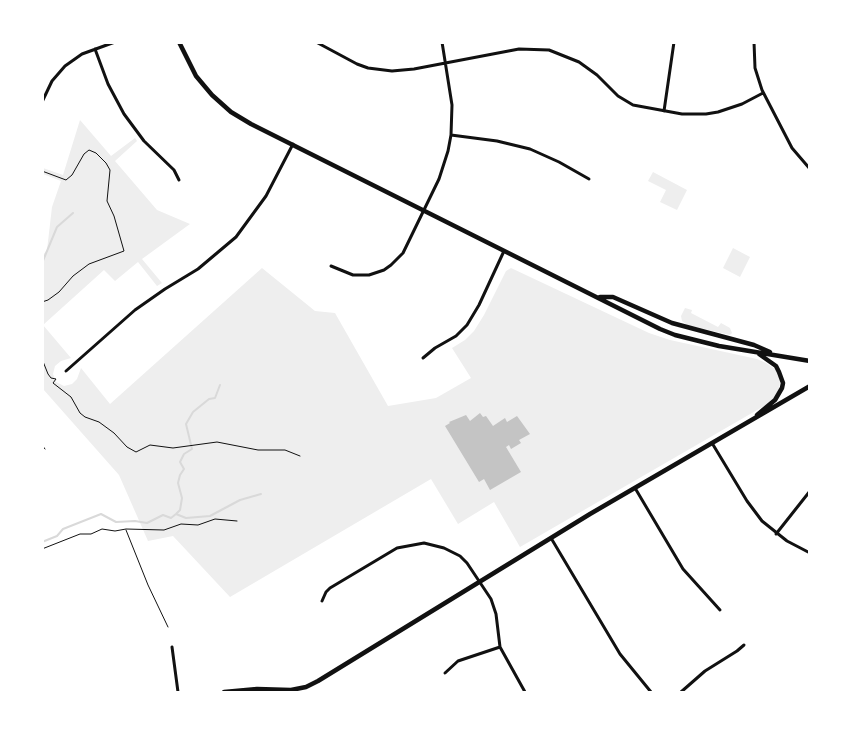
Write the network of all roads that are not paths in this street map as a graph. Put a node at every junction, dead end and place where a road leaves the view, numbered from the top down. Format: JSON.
{"nodes":[{"id":1,"x":115,"y":42,"type":"edge"},
{"id":2,"x":179,"y":42,"type":"edge"},
{"id":3,"x":316,"y":42,"type":"edge"},
{"id":4,"x":442,"y":42,"type":"edge"},
{"id":5,"x":674,"y":42,"type":"edge"},
{"id":6,"x":754,"y":42,"type":"edge"},
{"id":7,"x":95,"y":49,"type":"junction"},
{"id":8,"x":445,"y":63,"type":"junction"},
{"id":9,"x":764,"y":93,"type":"junction"},
{"id":10,"x":42,"y":102,"type":"edge"},
{"id":11,"x":664,"y":111,"type":"junction"},
{"id":12,"x":451,"y":135,"type":"junction"},
{"id":13,"x":293,"y":144,"type":"junction"},
{"id":14,"x":810,"y":169,"type":"edge"},
{"id":15,"x":179,"y":180,"type":"dead end"},
{"id":16,"x":589,"y":180,"type":"dead end"},
{"id":17,"x":424,"y":210,"type":"junction"},
{"id":18,"x":505,"y":251,"type":"junction"},
{"id":19,"x":331,"y":266,"type":"dead end"},
{"id":20,"x":599,"y":297,"type":"junction"},
{"id":21,"x":672,"y":323,"type":"junction"},
{"id":22,"x":660,"y":329,"type":"junction"},
{"id":23,"x":734,"y":339,"type":"junction"},
{"id":24,"x":719,"y":346,"type":"junction"},
{"id":25,"x":758,"y":353,"type":"junction"},
{"id":26,"x":773,"y":354,"type":"junction"},
{"id":27,"x":423,"y":358,"type":"dead end"},
{"id":28,"x":810,"y":361,"type":"edge"},
{"id":29,"x":66,"y":372,"type":"dead end"},
{"id":30,"x":810,"y":386,"type":"edge"},
{"id":31,"x":752,"y":420,"type":"junction"},
{"id":32,"x":712,"y":443,"type":"junction"},
{"id":33,"x":42,"y":444,"type":"edge"},
{"id":34,"x":45,"y":449,"type":"dead end"},
{"id":35,"x":635,"y":488,"type":"junction"},
{"id":36,"x":810,"y":491,"type":"edge"},
{"id":37,"x":776,"y":534,"type":"junction"},
{"id":38,"x":551,"y":538,"type":"junction"},
{"id":39,"x":810,"y":553,"type":"edge"},
{"id":40,"x":481,"y":582,"type":"junction"},
{"id":41,"x":322,"y":601,"type":"dead end"},
{"id":42,"x":720,"y":610,"type":"dead end"},
{"id":43,"x":744,"y":645,"type":"dead end"},
{"id":44,"x":172,"y":647,"type":"dead end"},
{"id":45,"x":500,"y":647,"type":"junction"},
{"id":46,"x":445,"y":673,"type":"dead end"},
{"id":47,"x":178,"y":692,"type":"edge"},
{"id":48,"x":224,"y":692,"type":"edge"},
{"id":49,"x":525,"y":692,"type":"edge"},
{"id":50,"x":651,"y":692,"type":"edge"},
{"id":51,"x":681,"y":692,"type":"edge"}],
"edges":[{"from":1,"to":7,"type":"street"},
{"from":2,"to":13,"type":"main road"},
{"from":3,"to":8,"type":"street"},
{"from":4,"to":8,"type":"street"},
{"from":5,"to":11,"type":"street"},
{"from":6,"to":9,"type":"street"},
{"from":7,"to":10,"type":"street"},
{"from":7,"to":15,"type":"street"},
{"from":8,"to":11,"type":"street"},
{"from":8,"to":12,"type":"street"},
{"from":9,"to":11,"type":"street"},
{"from":9,"to":14,"type":"street"},
{"from":12,"to":16,"type":"street"},
{"from":12,"to":17,"type":"street"},
{"from":13,"to":17,"type":"main road"},
{"from":13,"to":29,"type":"street"},
{"from":17,"to":18,"type":"main road"},
{"from":17,"to":19,"type":"street"},
{"from":18,"to":20,"type":"main road"},
{"from":18,"to":27,"type":"street"},
{"from":20,"to":21,"type":"main road"},
{"from":20,"to":22,"type":"main road"},
{"from":21,"to":22,"type":"main road"},
{"from":21,"to":23,"type":"main road"},
{"from":22,"to":24,"type":"main road"},
{"from":23,"to":24,"type":"main road"},
{"from":23,"to":26,"type":"main road"},
{"from":24,"to":25,"type":"main road"},
{"from":25,"to":26,"type":"main road"},
{"from":25,"to":31,"type":"main road"},
{"from":26,"to":28,"type":"main road"},
{"from":30,"to":31,"type":"main road"},
{"from":31,"to":32,"type":"main road"},
{"from":32,"to":35,"type":"main road"},
{"from":32,"to":37,"type":"street"},
{"from":33,"to":34,"type":"lane"},
{"from":35,"to":38,"type":"main road"},
{"from":35,"to":42,"type":"street"},
{"from":36,"to":37,"type":"street"},
{"from":37,"to":39,"type":"street"},
{"from":38,"to":40,"type":"main road"},
{"from":38,"to":50,"type":"street"},
{"from":40,"to":41,"type":"street"},
{"from":40,"to":45,"type":"street"},
{"from":40,"to":48,"type":"main road"},
{"from":43,"to":51,"type":"street"},
{"from":44,"to":47,"type":"street"},
{"from":45,"to":46,"type":"street"},
{"from":45,"to":49,"type":"street"}]}
